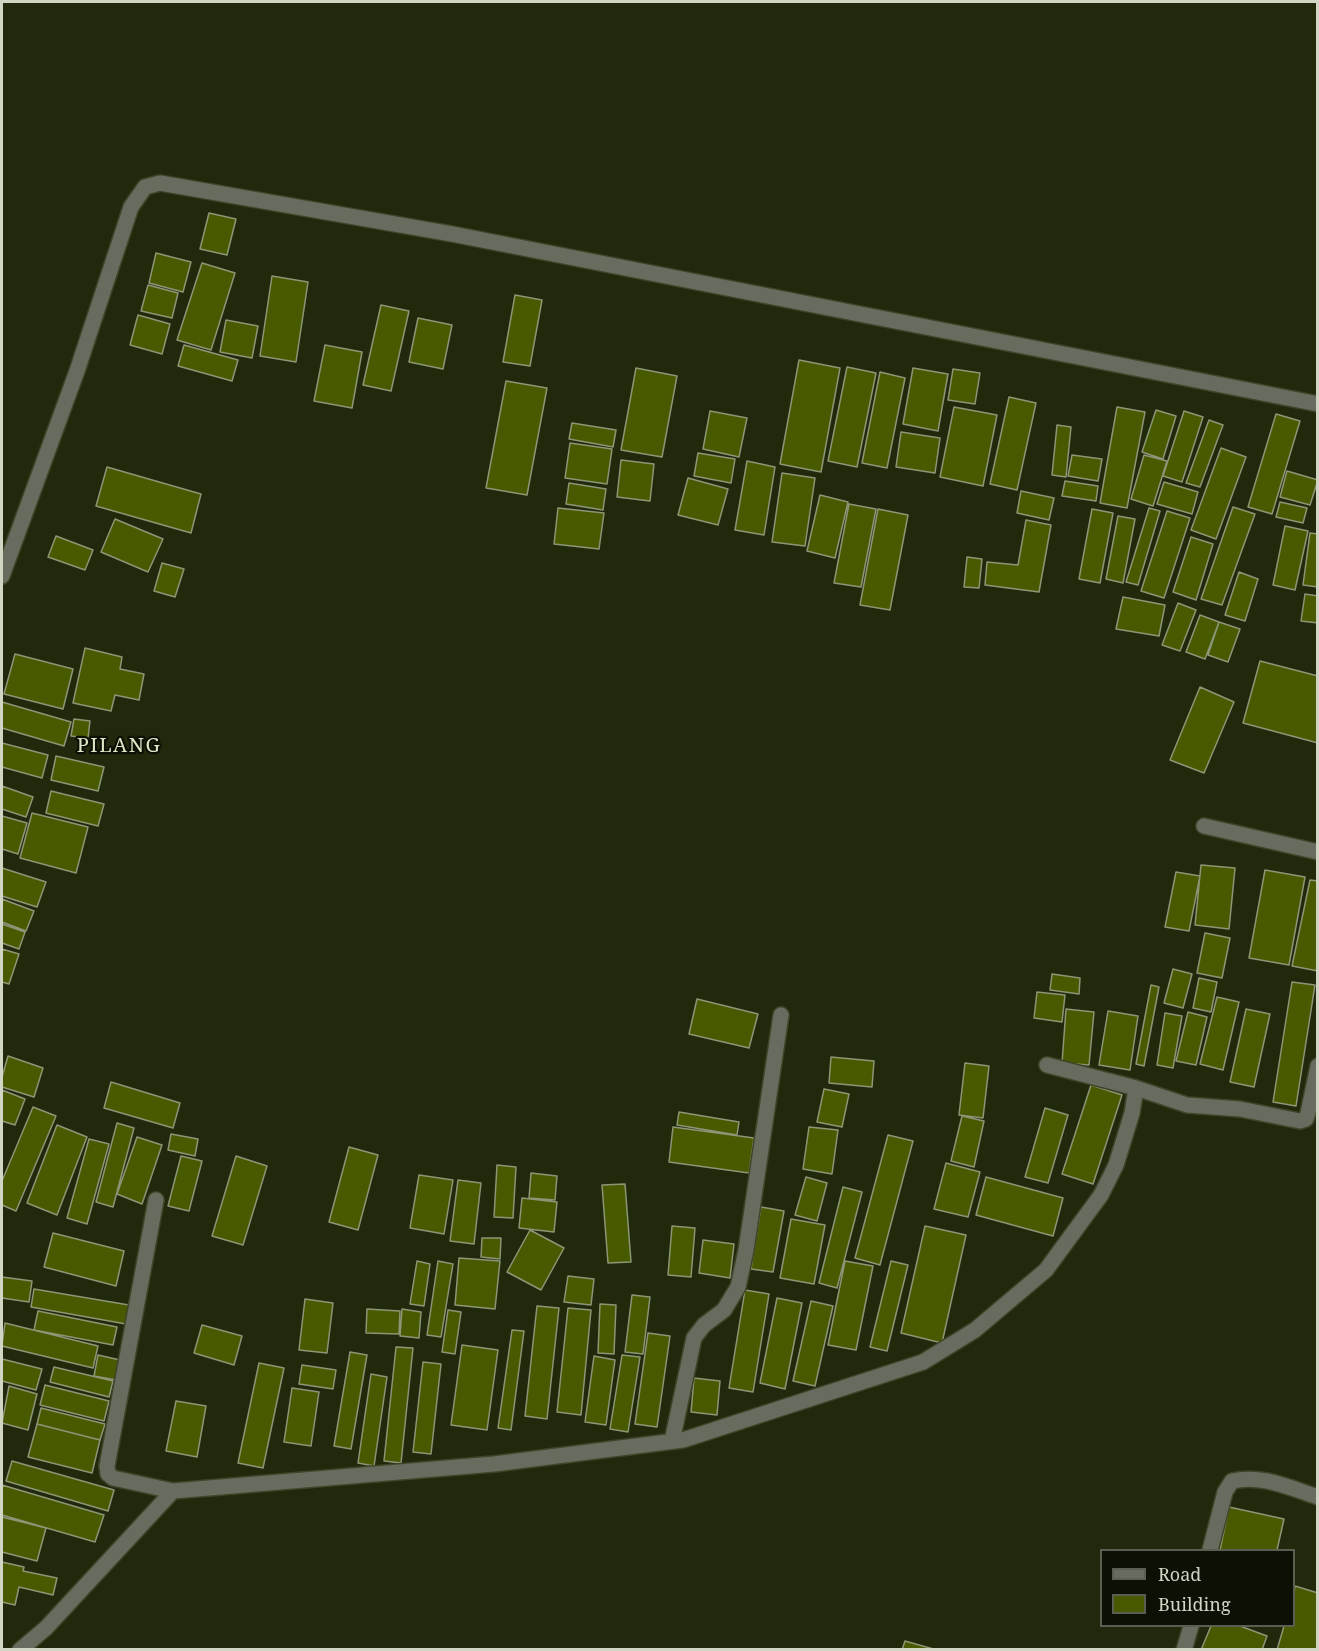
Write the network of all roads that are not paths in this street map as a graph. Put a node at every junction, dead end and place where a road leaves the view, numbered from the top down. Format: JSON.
{"nodes":[{"id":1,"x":1317,"y":404,"type":"edge"},
{"id":2,"x":2,"y":576,"type":"edge"},
{"id":3,"x":1204,"y":826,"type":"dead end"},
{"id":4,"x":1317,"y":852,"type":"edge"},
{"id":5,"x":781,"y":1015,"type":"dead end"},
{"id":6,"x":1047,"y":1065,"type":"dead end"},
{"id":7,"x":1317,"y":1066,"type":"edge"},
{"id":8,"x":1136,"y":1088,"type":"junction"},
{"id":9,"x":156,"y":1200,"type":"dead end"},
{"id":10,"x":672,"y":1441,"type":"junction"},
{"id":11,"x":173,"y":1491,"type":"junction"},
{"id":12,"x":1317,"y":1497,"type":"edge"},
{"id":13,"x":1211,"y":1549,"type":"edge"},
{"id":14,"x":1191,"y":1627,"type":"edge"},
{"id":15,"x":20,"y":1650,"type":"edge"},
{"id":16,"x":1184,"y":1650,"type":"edge"}],
"edges":[{"from":1,"to":2,"type":"street"},
{"from":3,"to":4,"type":"street"},
{"from":5,"to":10,"type":"street"},
{"from":6,"to":8,"type":"street"},
{"from":7,"to":8,"type":"street"},
{"from":8,"to":10,"type":"street"},
{"from":9,"to":11,"type":"street"},
{"from":10,"to":11,"type":"street"},
{"from":11,"to":15,"type":"street"},
{"from":12,"to":13,"type":"street"},
{"from":14,"to":16,"type":"street"}]}
